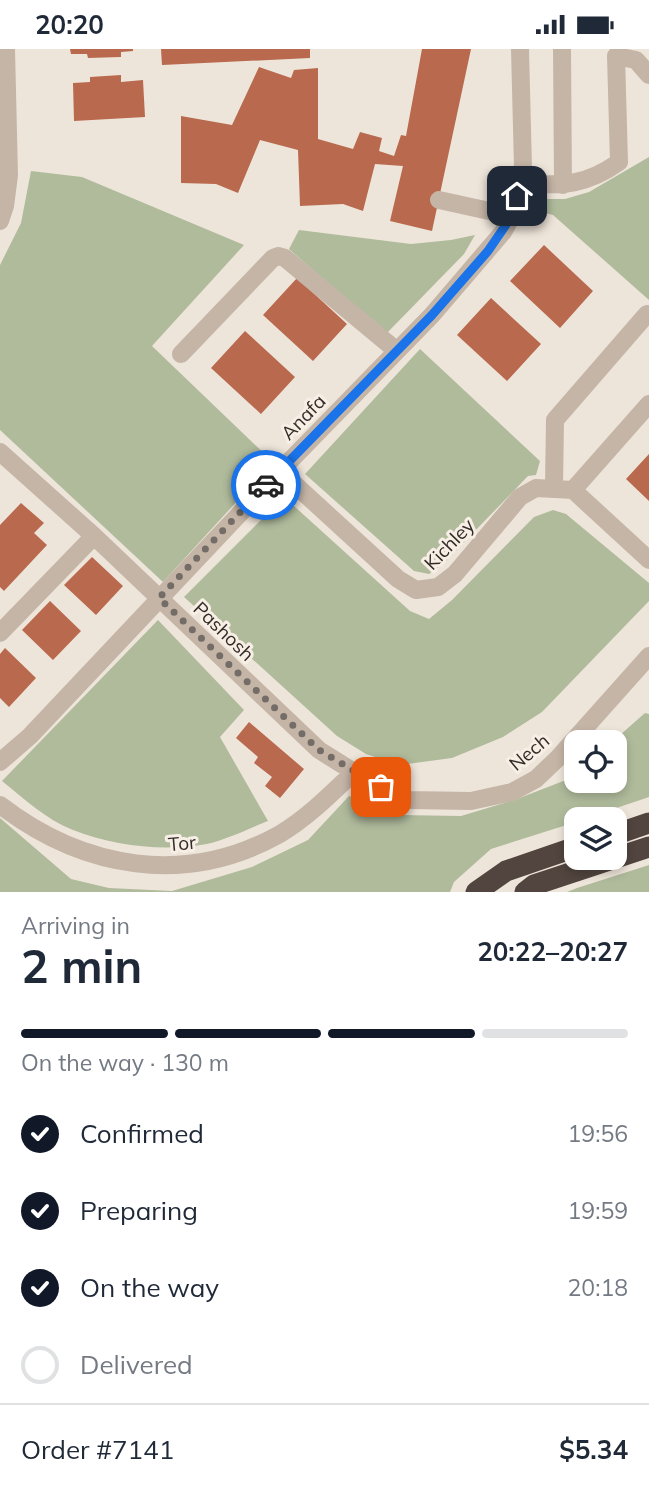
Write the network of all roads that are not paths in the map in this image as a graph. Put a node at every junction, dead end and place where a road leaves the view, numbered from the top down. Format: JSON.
{"nodes":[{"id":1,"x":6,"y":49,"type":"edge"},
{"id":2,"x":520,"y":49,"type":"edge"},
{"id":3,"x":562,"y":49,"type":"edge"},
{"id":4,"x":649,"y":75,"type":"edge"},
{"id":5,"x":520,"y":184,"type":"junction"},
{"id":6,"x":563,"y":185,"type":"junction"},
{"id":7,"x":439,"y":200,"type":"dead end"},
{"id":8,"x":512,"y":216,"type":"junction"},
{"id":9,"x":0,"y":221,"type":"edge"},
{"id":10,"x":647,"y":314,"type":"dead end"},
{"id":11,"x":397,"y":351,"type":"junction"},
{"id":12,"x":181,"y":354,"type":"dead end"},
{"id":13,"x":649,"y":404,"type":"edge"},
{"id":14,"x":0,"y":452,"type":"edge"},
{"id":15,"x":280,"y":471,"type":"junction"},
{"id":16,"x":554,"y":487,"type":"junction"},
{"id":17,"x":573,"y":490,"type":"junction"},
{"id":18,"x":93,"y":536,"type":"junction"},
{"id":19,"x":649,"y":560,"type":"edge"},
{"id":20,"x":159,"y":598,"type":"junction"},
{"id":21,"x":0,"y":633,"type":"edge"},
{"id":22,"x":649,"y":656,"type":"edge"},
{"id":23,"x":0,"y":762,"type":"edge"},
{"id":24,"x":354,"y":772,"type":"junction"},
{"id":25,"x":440,"y":802,"type":"joint"},
{"id":26,"x":0,"y":805,"type":"edge"},
{"id":27,"x":649,"y":823,"type":"edge"},
{"id":28,"x":627,"y":831,"type":"edge"},
{"id":29,"x":649,"y":847,"type":"edge"},
{"id":30,"x":564,"y":852,"type":"edge"},
{"id":31,"x":476,"y":892,"type":"edge"},
{"id":32,"x":525,"y":892,"type":"edge"}],
"edges":[{"from":1,"to":9,"type":"street"},
{"from":2,"to":5,"type":"street","name":"Anafa"},
{"from":3,"to":6,"type":"street"},
{"from":4,"to":6,"type":"street"},
{"from":5,"to":6,"type":"street"},
{"from":5,"to":8,"type":"street","name":"Anafa"},
{"from":7,"to":8,"type":"street"},
{"from":8,"to":11,"type":"street","name":"Anafa"},
{"from":10,"to":16,"type":"street"},
{"from":11,"to":12,"type":"street"},
{"from":11,"to":15,"type":"street","name":"Anafa"},
{"from":13,"to":17,"type":"street"},
{"from":14,"to":18,"type":"street","name":"Pashosh"},
{"from":15,"to":16,"type":"street","name":"Kichley"},
{"from":15,"to":20,"type":"street","name":"Anafa"},
{"from":16,"to":17,"type":"street","name":"Kichley"},
{"from":17,"to":19,"type":"street"},
{"from":18,"to":20,"type":"street","name":"Pashosh"},
{"from":18,"to":21,"type":"street"},
{"from":20,"to":23,"type":"street","name":"Anafa"},
{"from":20,"to":24,"type":"street","name":"Pashosh"},
{"from":22,"to":25,"type":"street","name":"Nech"},
{"from":24,"to":25,"type":"street","name":"Pashosh"},
{"from":24,"to":26,"type":"street","name":"Tor"},
{"from":27,"to":28,"type":"highway"},
{"from":29,"to":32,"type":"highway"},
{"from":30,"to":31,"type":"highway"}]}
